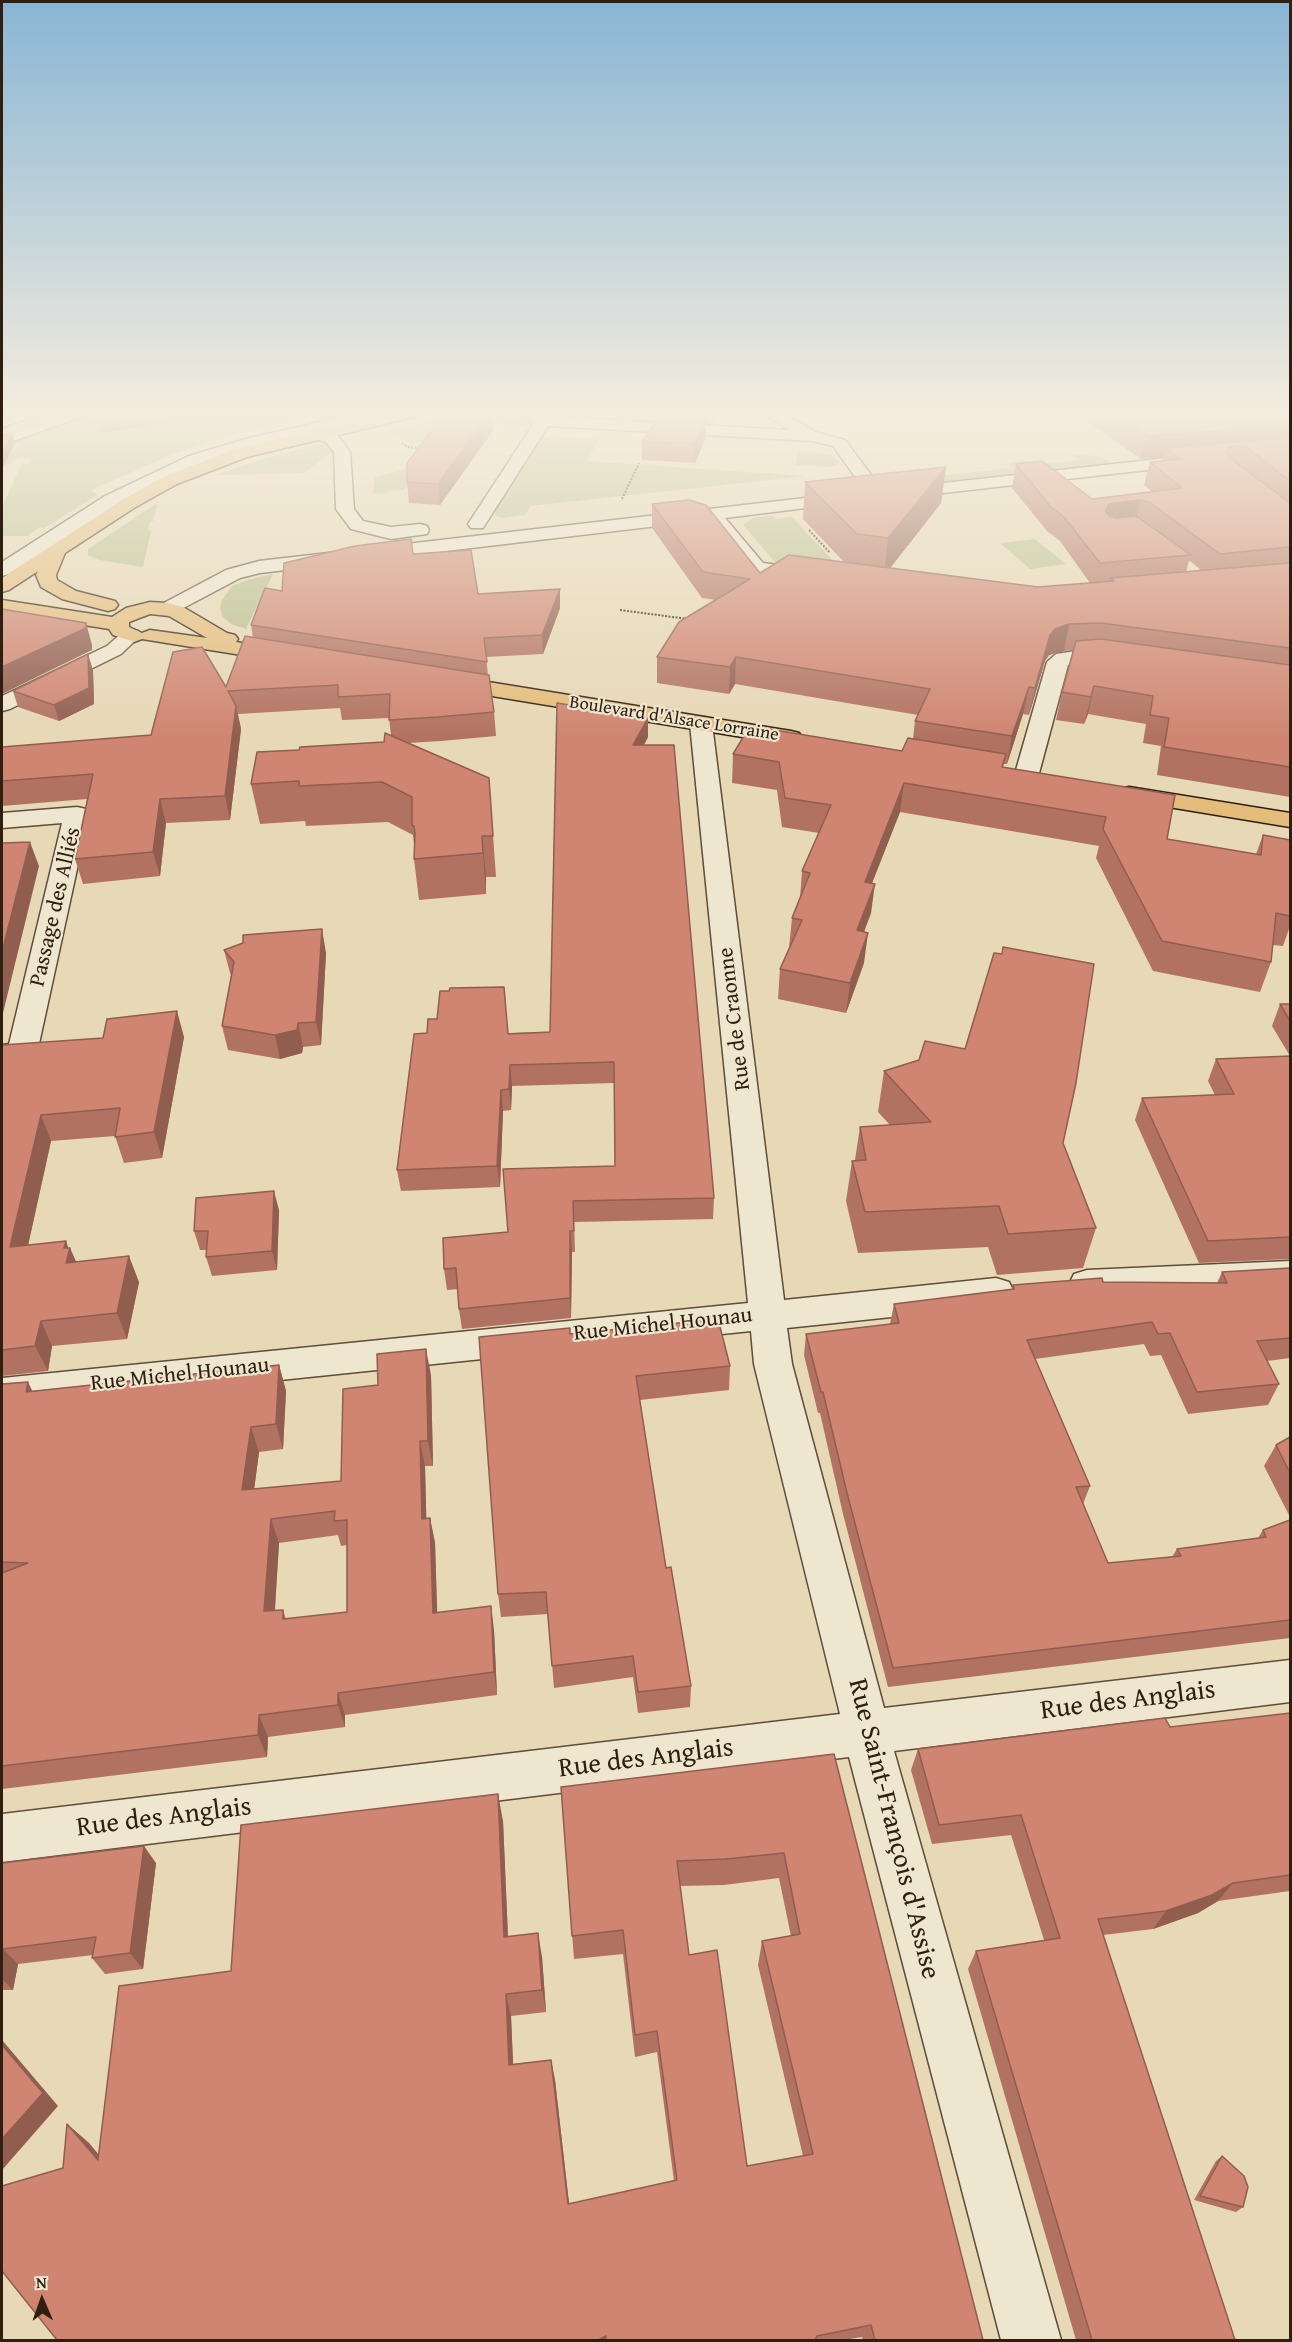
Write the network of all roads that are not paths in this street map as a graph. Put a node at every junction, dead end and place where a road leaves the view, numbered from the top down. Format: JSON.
{"nodes":[{"id":1,"x":87,"y":519,"type":"edge"},
{"id":2,"x":104,"y":519,"type":"edge"},
{"id":3,"x":353,"y":519,"type":"edge"},
{"id":4,"x":480,"y":519,"type":"edge"},
{"id":5,"x":659,"y":519,"type":"edge"},
{"id":6,"x":717,"y":519,"type":"edge"},
{"id":7,"x":500,"y":521,"type":"dead end"},
{"id":8,"x":477,"y":524,"type":"junction"},
{"id":9,"x":456,"y":526,"type":"dead end"},
{"id":10,"x":436,"y":528,"type":"dead end"},
{"id":11,"x":57,"y":550,"type":"junction"},
{"id":12,"x":830,"y":577,"type":"edge"},
{"id":13,"x":2,"y":589,"type":"edge"},
{"id":14,"x":175,"y":611,"type":"junction"},
{"id":15,"x":133,"y":627,"type":"junction"},
{"id":16,"x":1141,"y":663,"type":"edge"},
{"id":17,"x":422,"y":679,"type":"edge"},
{"id":18,"x":2,"y":704,"type":"edge"},
{"id":19,"x":701,"y":724,"type":"junction"},
{"id":20,"x":807,"y":741,"type":"edge"},
{"id":21,"x":1002,"y":773,"type":"edge"},
{"id":22,"x":1026,"y":777,"type":"junction"},
{"id":23,"x":1049,"y":781,"type":"edge"},
{"id":24,"x":1106,"y":790,"type":"edge"},
{"id":25,"x":2,"y":820,"type":"edge"},
{"id":26,"x":1290,"y":820,"type":"edge"},
{"id":27,"x":2,"y":1055,"type":"edge"},
{"id":28,"x":1290,"y":1274,"type":"edge"},
{"id":29,"x":769,"y":1315,"type":"junction"},
{"id":30,"x":2,"y":1394,"type":"edge"},
{"id":31,"x":1290,"y":1681,"type":"edge"},
{"id":32,"x":866,"y":1731,"type":"junction"},
{"id":33,"x":2,"y":1838,"type":"edge"},
{"id":34,"x":1031,"y":2340,"type":"edge"}],
"edges":[{"from":1,"to":13,"type":"street"},
{"from":2,"to":11,"type":"main road"},
{"from":3,"to":10,"type":"street"},
{"from":4,"to":8,"type":"street"},
{"from":5,"to":14,"type":"street"},
{"from":6,"to":12,"type":"street"},
{"from":7,"to":8,"type":"street"},
{"from":8,"to":9,"type":"street"},
{"from":11,"to":13,"type":"main road"},
{"from":11,"to":15,"type":"main road"},
{"from":13,"to":15,"type":"main road"},
{"from":14,"to":15,"type":"main road"},
{"from":14,"to":15,"type":"main road"},
{"from":14,"to":15,"type":"main road"},
{"from":15,"to":18,"type":"street"},
{"from":16,"to":22,"type":"street"},
{"from":17,"to":19,"type":"main road","name":"Boulevard d'Alsace Lorraine"},
{"from":19,"to":20,"type":"main road","name":"Boulevard d'Alsace Lorraine"},
{"from":19,"to":29,"type":"street","name":"Rue de Craonne"},
{"from":21,"to":22,"type":"main road"},
{"from":22,"to":23,"type":"main road"},
{"from":24,"to":26,"type":"main road"},
{"from":25,"to":27,"type":"street","name":"Passage des Alliés"},
{"from":28,"to":29,"type":"street","name":"Rue Michel Hounau"},
{"from":29,"to":30,"type":"street","name":"Rue Michel Hounau"},
{"from":29,"to":32,"type":"street","name":"Rue Saint-François d'Assise"},
{"from":31,"to":32,"type":"street","name":"Rue des Anglais"},
{"from":32,"to":33,"type":"street","name":"Rue des Anglais"},
{"from":32,"to":34,"type":"street","name":"Rue Saint-François d'Assise"}]}
